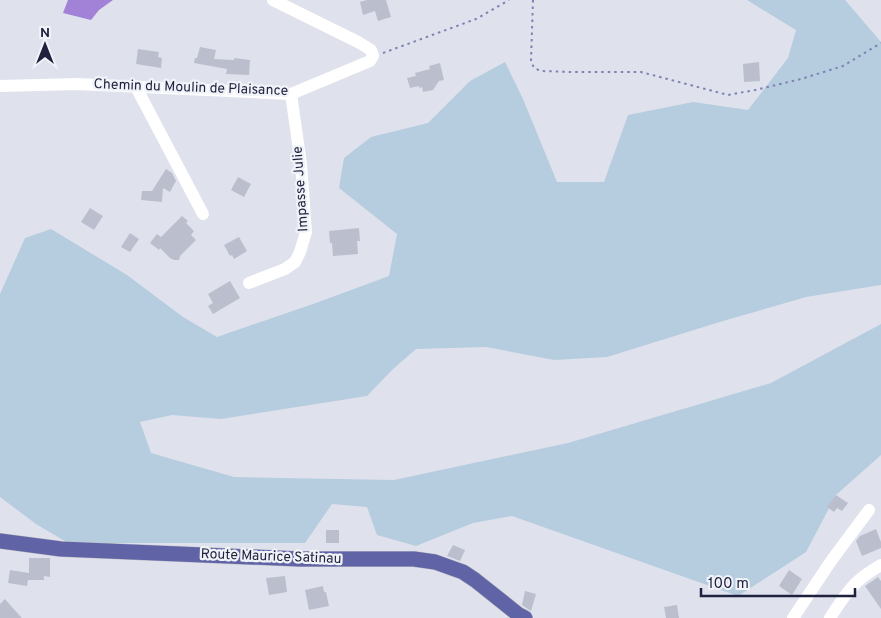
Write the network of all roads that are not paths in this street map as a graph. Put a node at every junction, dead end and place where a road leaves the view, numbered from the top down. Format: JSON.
{"nodes":[{"id":1,"x":273,"y":0,"type":"edge"},
{"id":2,"x":136,"y":87,"type":"junction"},
{"id":3,"x":2,"y":89,"type":"edge"},
{"id":4,"x":291,"y":94,"type":"junction"},
{"id":5,"x":203,"y":214,"type":"dead end"},
{"id":6,"x":249,"y":283,"type":"dead end"},
{"id":7,"x":869,"y":510,"type":"dead end"},
{"id":8,"x":0,"y":541,"type":"edge"},
{"id":9,"x":881,"y":565,"type":"edge"},
{"id":10,"x":525,"y":618,"type":"edge"},
{"id":11,"x":793,"y":618,"type":"edge"},
{"id":12,"x":830,"y":618,"type":"edge"}],
"edges":[{"from":1,"to":4,"type":"street","name":"Chemin du Moulin de Plaisance"},
{"from":2,"to":3,"type":"street","name":"Chemin du Moulin de Plaisance"},
{"from":2,"to":4,"type":"street","name":"Chemin du Moulin de Plaisance"},
{"from":2,"to":5,"type":"street"},
{"from":4,"to":6,"type":"street","name":"Impasse Julie"},
{"from":7,"to":11,"type":"street"},
{"from":8,"to":10,"type":"main road","name":"Route Maurice Satinau"},
{"from":9,"to":12,"type":"street"}]}
